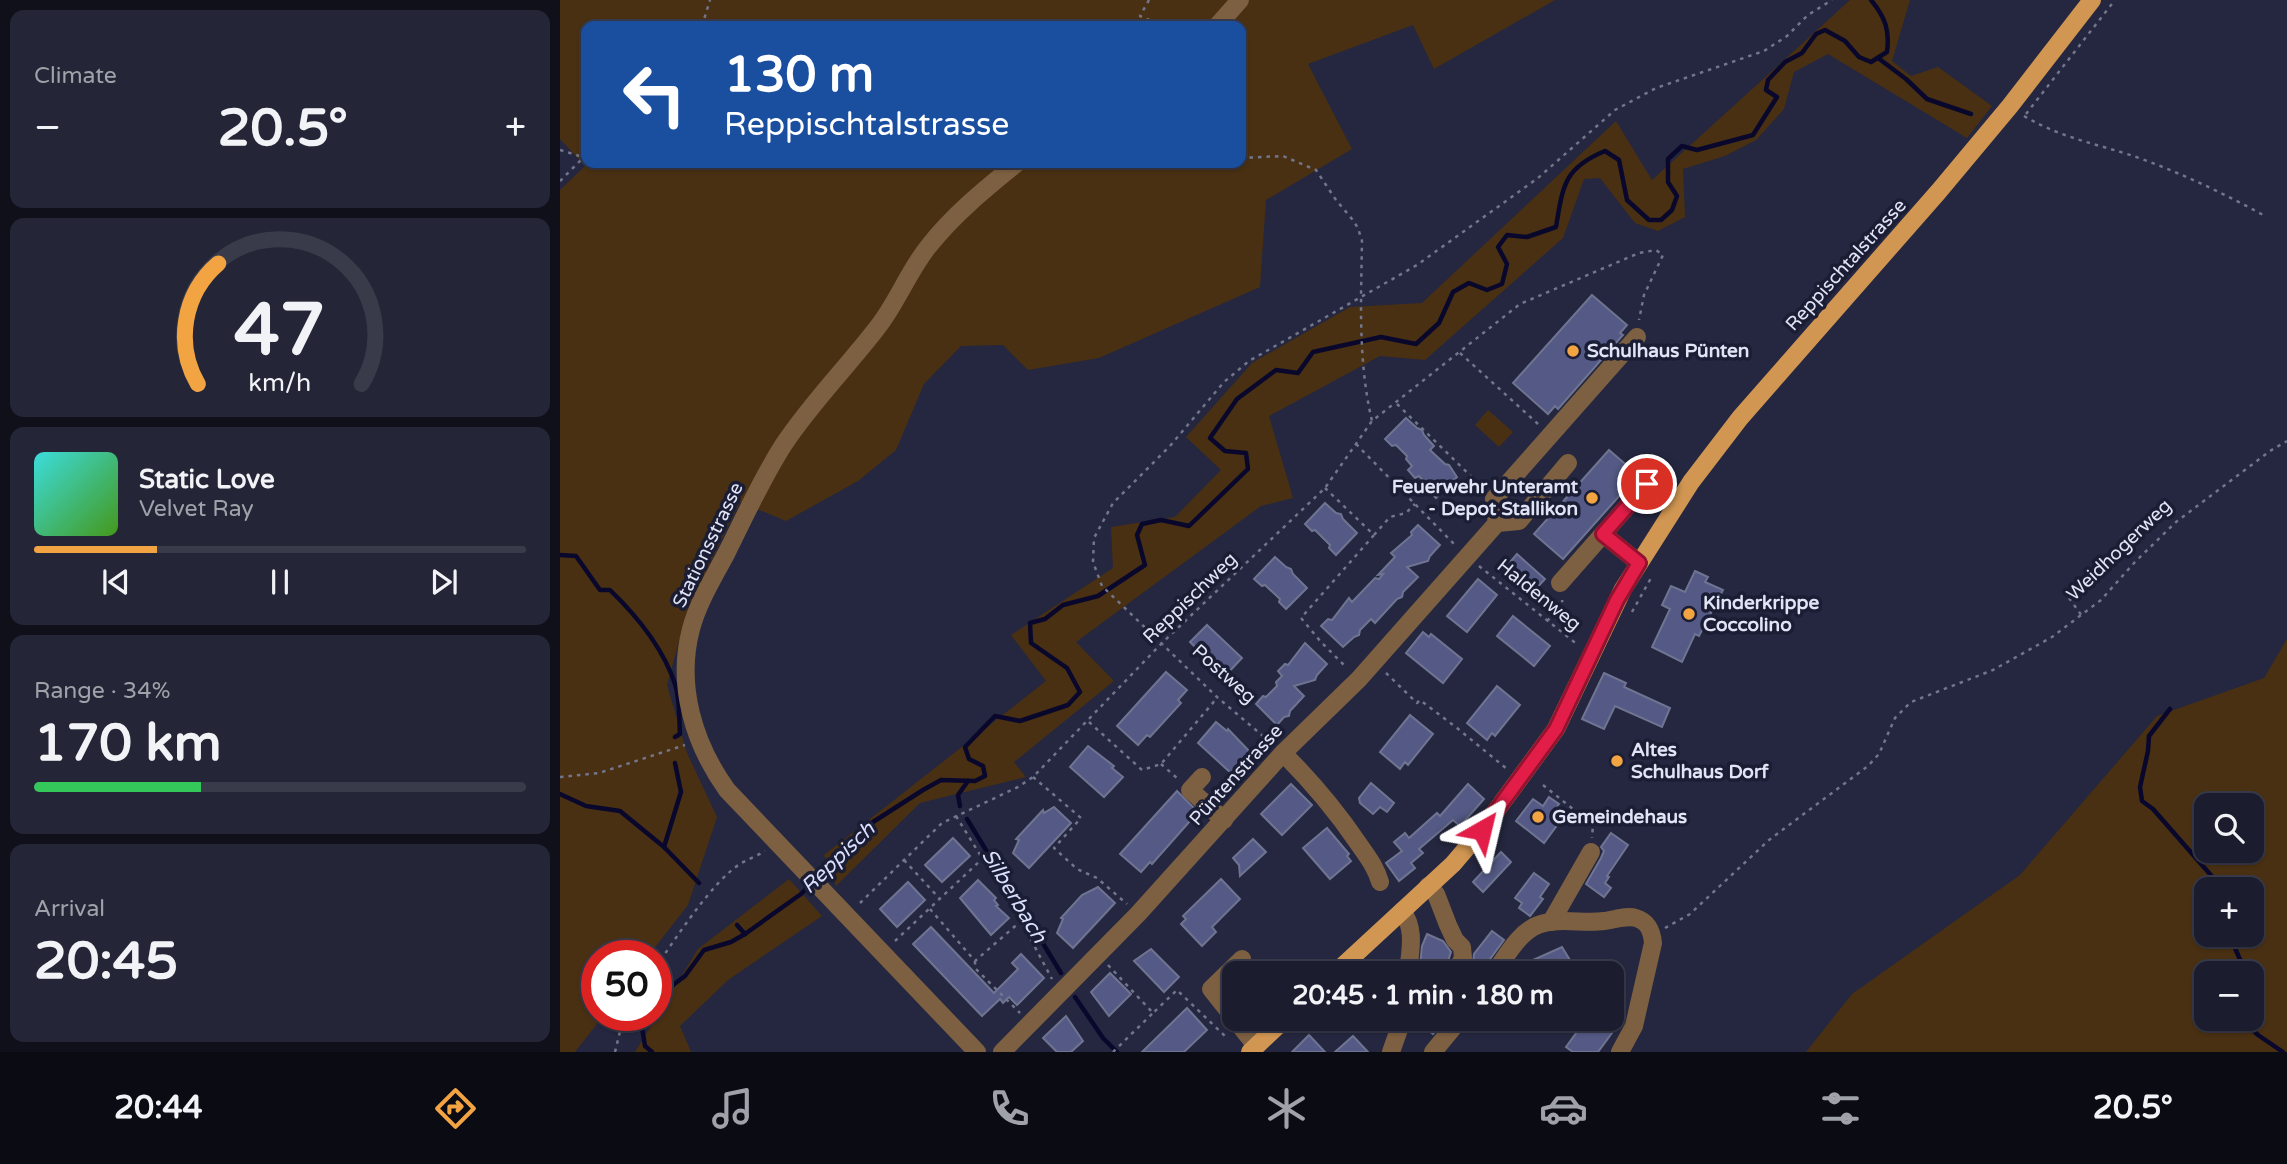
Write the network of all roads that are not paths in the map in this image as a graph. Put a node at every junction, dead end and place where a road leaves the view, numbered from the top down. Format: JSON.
{"nodes":[{"id":1,"x":1240,"y":0,"type":"edge"},
{"id":2,"x":2092,"y":0,"type":"edge"},
{"id":3,"x":1216,"y":21,"type":"edge"},
{"id":4,"x":1011,"y":168,"type":"edge"},
{"id":5,"x":1637,"y":337,"type":"road end"},
{"id":6,"x":1568,"y":463,"type":"dead end"},
{"id":7,"x":1647,"y":484,"type":"dead end"},
{"id":8,"x":1497,"y":523,"type":"junction"},
{"id":9,"x":1603,"y":534,"type":"junction"},
{"id":10,"x":1647,"y":567,"type":"junction"},
{"id":11,"x":1560,"y":583,"type":"road end"},
{"id":12,"x":1283,"y":753,"type":"junction"},
{"id":13,"x":1193,"y":781,"type":"road end"},
{"id":14,"x":1224,"y":820,"type":"junction"},
{"id":15,"x":1592,"y":844,"type":"road end"},
{"id":16,"x":1380,"y":882,"type":"dead end"},
{"id":17,"x":1428,"y":886,"type":"junction"},
{"id":18,"x":1402,"y":911,"type":"junction"},
{"id":19,"x":1551,"y":922,"type":"junction"},
{"id":20,"x":1348,"y":961,"type":"edge"},
{"id":21,"x":1409,"y":961,"type":"edge"},
{"id":22,"x":1461,"y":961,"type":"edge"},
{"id":23,"x":1504,"y":961,"type":"edge"},
{"id":24,"x":1222,"y":978,"type":"edge"},
{"id":25,"x":1222,"y":1003,"type":"edge"},
{"id":26,"x":1242,"y":1031,"type":"edge"},
{"id":27,"x":1272,"y":1031,"type":"edge"},
{"id":28,"x":1398,"y":1031,"type":"edge"},
{"id":29,"x":1450,"y":1031,"type":"edge"},
{"id":30,"x":1253,"y":1049,"type":"edge"},
{"id":31,"x":977,"y":1052,"type":"edge"},
{"id":32,"x":1002,"y":1052,"type":"edge"},
{"id":33,"x":1391,"y":1052,"type":"edge"},
{"id":34,"x":1433,"y":1052,"type":"edge"},
{"id":35,"x":1620,"y":1052,"type":"edge"}],
"edges":[{"from":1,"to":3,"type":"street"},
{"from":2,"to":10,"type":"main road","name":"Reppischtalstrasse"},
{"from":4,"to":31,"type":"street","name":"Stationsstrasse"},
{"from":5,"to":8,"type":"street"},
{"from":6,"to":8,"type":"street","name":"Püntenstrasse"},
{"from":7,"to":9,"type":"street"},
{"from":8,"to":12,"type":"street","name":"Püntenstrasse"},
{"from":9,"to":10,"type":"street"},
{"from":9,"to":11,"type":"street"},
{"from":10,"to":17,"type":"main road","name":"Reppischtalstrasse"},
{"from":12,"to":14,"type":"street","name":"Püntenstrasse"},
{"from":12,"to":16,"type":"street"},
{"from":13,"to":14,"type":"street"},
{"from":14,"to":32,"type":"street","name":"Püntenstrasse"},
{"from":15,"to":19,"type":"street"},
{"from":17,"to":18,"type":"main road","name":"Reppischtalstrasse"},
{"from":17,"to":22,"type":"street"},
{"from":18,"to":20,"type":"main road","name":"Reppischtalstrasse"},
{"from":18,"to":21,"type":"street"},
{"from":19,"to":23,"type":"street"},
{"from":19,"to":35,"type":"street"},
{"from":24,"to":25,"type":"street"},
{"from":26,"to":30,"type":"street"},
{"from":27,"to":30,"type":"main road"},
{"from":28,"to":33,"type":"street"},
{"from":29,"to":34,"type":"street"}]}
